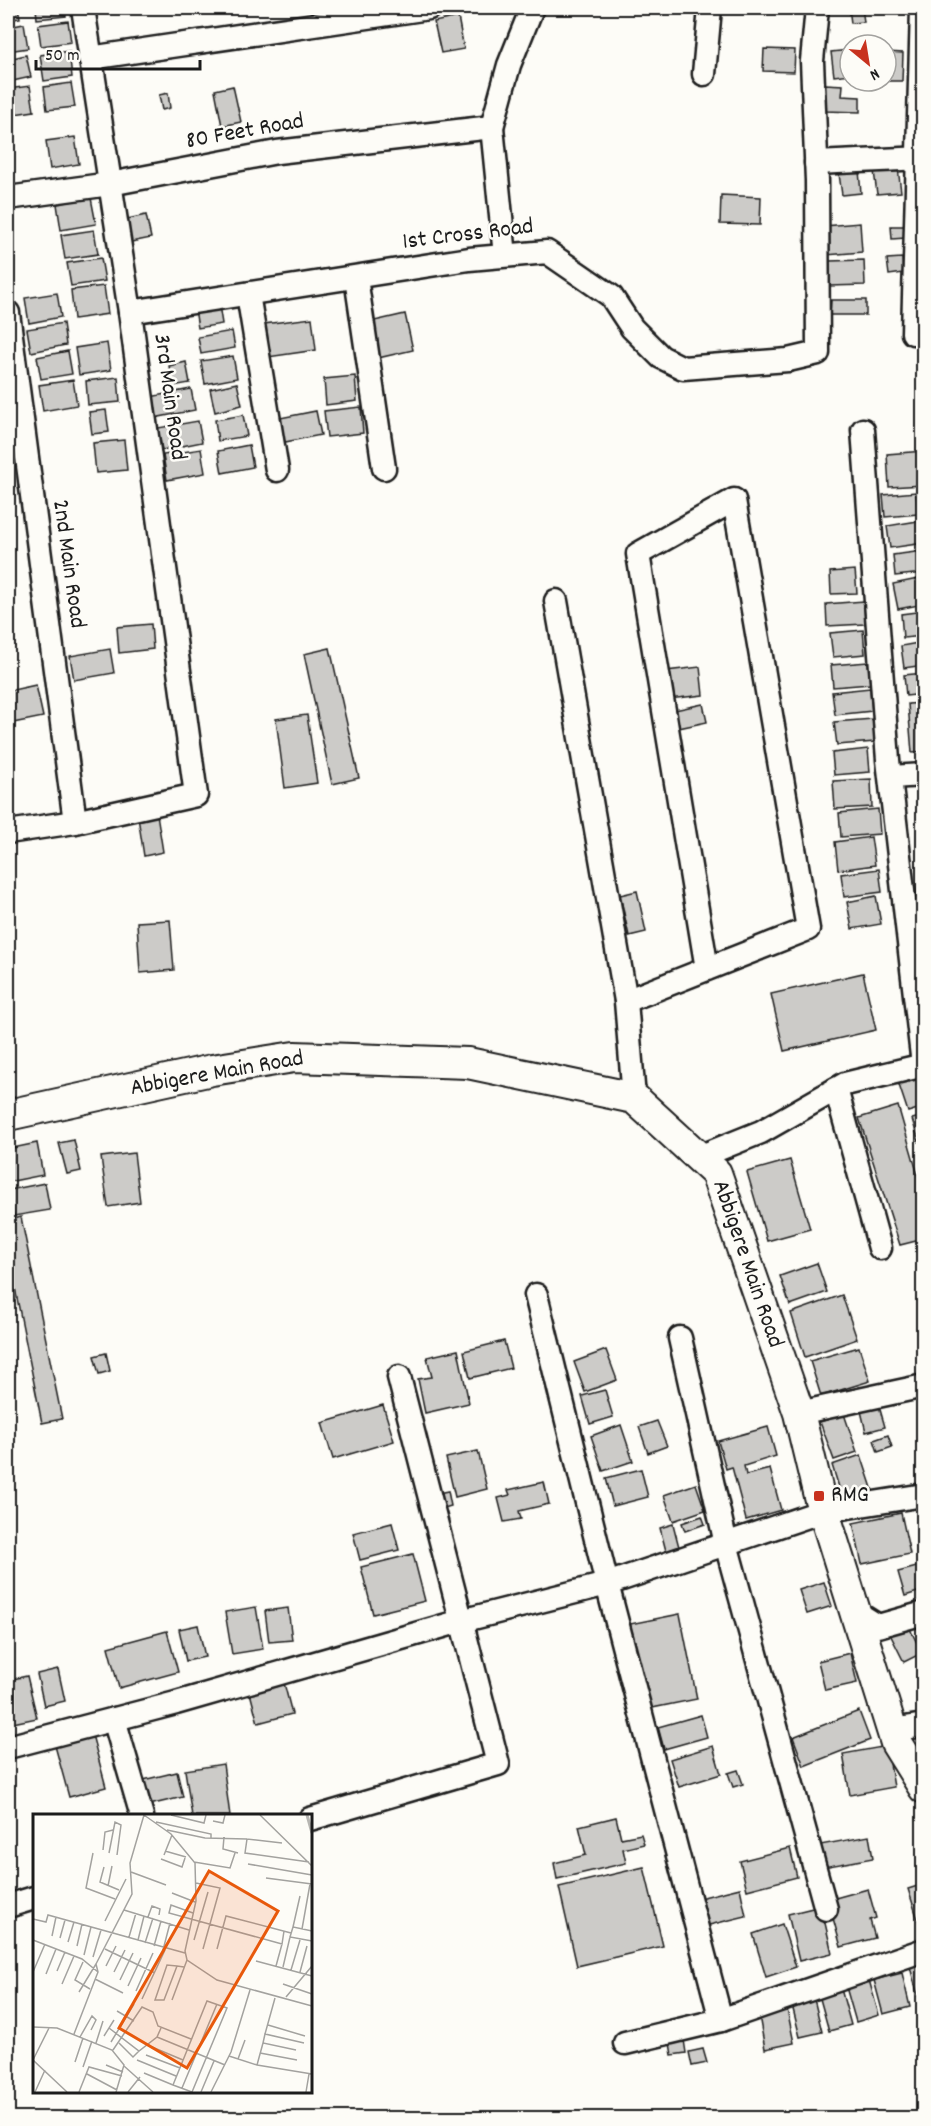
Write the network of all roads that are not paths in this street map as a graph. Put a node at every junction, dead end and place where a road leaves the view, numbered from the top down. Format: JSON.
{"nodes":[{"id":1,"x":83,"y":8,"type":"edge"},
{"id":2,"x":429,"y":8,"type":"edge"},
{"id":3,"x":532,"y":8,"type":"edge"},
{"id":4,"x":710,"y":8,"type":"edge"},
{"id":5,"x":817,"y":8,"type":"edge"},
{"id":6,"x":922,"y":8,"type":"edge"},
{"id":7,"x":90,"y":58,"type":"junction"},
{"id":8,"x":704,"y":74,"type":"dead end"},
{"id":9,"x":492,"y":127,"type":"junction"},
{"id":10,"x":920,"y":158,"type":"edge"},
{"id":11,"x":816,"y":163,"type":"junction"},
{"id":12,"x":110,"y":184,"type":"junction"},
{"id":13,"x":8,"y":198,"type":"edge"},
{"id":14,"x":504,"y":246,"type":"dead end"},
{"id":15,"x":356,"y":278,"type":"junction"},
{"id":16,"x":248,"y":294,"type":"junction"},
{"id":17,"x":130,"y":312,"type":"junction"},
{"id":18,"x":8,"y":313,"type":"edge"},
{"id":19,"x":913,"y":333,"type":"dead end"},
{"id":20,"x":863,"y":430,"type":"dead end"},
{"id":21,"x":384,"y":468,"type":"dead end"},
{"id":22,"x":277,"y":470,"type":"dead end"},
{"id":23,"x":556,"y":601,"type":"dead end"},
{"id":24,"x":924,"y":775,"type":"edge"},
{"id":25,"x":891,"y":777,"type":"junction"},
{"id":26,"x":75,"y":822,"type":"junction"},
{"id":27,"x":8,"y":832,"type":"edge"},
{"id":28,"x":707,"y":969,"type":"junction"},
{"id":29,"x":626,"y":1001,"type":"junction"},
{"id":30,"x":923,"y":1065,"type":"edge"},
{"id":31,"x":836,"y":1089,"type":"junction"},
{"id":32,"x":634,"y":1098,"type":"junction"},
{"id":33,"x":8,"y":1115,"type":"edge"},
{"id":34,"x":699,"y":1157,"type":"junction"},
{"id":35,"x":880,"y":1248,"type":"dead end"},
{"id":36,"x":536,"y":1295,"type":"dead end"},
{"id":37,"x":680,"y":1338,"type":"dead end"},
{"id":38,"x":399,"y":1377,"type":"dead end"},
{"id":39,"x":924,"y":1386,"type":"edge"},
{"id":40,"x":799,"y":1413,"type":"junction"},
{"id":41,"x":924,"y":1495,"type":"edge"},
{"id":42,"x":823,"y":1511,"type":"junction"},
{"id":43,"x":726,"y":1544,"type":"junction"},
{"id":44,"x":607,"y":1584,"type":"junction"},
{"id":45,"x":854,"y":1611,"type":"junction"},
{"id":46,"x":924,"y":1613,"type":"edge"},
{"id":47,"x":461,"y":1621,"type":"junction"},
{"id":48,"x":114,"y":1719,"type":"junction"},
{"id":49,"x":924,"y":1725,"type":"edge"},
{"id":50,"x":892,"y":1730,"type":"junction"},
{"id":51,"x":8,"y":1747,"type":"edge"},
{"id":52,"x":924,"y":1788,"type":"edge"},
{"id":53,"x":142,"y":1814,"type":"edge"},
{"id":54,"x":312,"y":1818,"type":"edge"},
{"id":55,"x":33,"y":1898,"type":"edge"},
{"id":56,"x":8,"y":1906,"type":"edge"},
{"id":57,"x":826,"y":1909,"type":"dead end"},
{"id":58,"x":924,"y":1950,"type":"edge"},
{"id":59,"x":721,"y":2020,"type":"junction"},
{"id":60,"x":625,"y":2043,"type":"dead end"}],
"edges":[{"from":1,"to":7,"type":"street","name":"3rd Main Road"},
{"from":2,"to":7,"type":"street"},
{"from":3,"to":9,"type":"street"},
{"from":4,"to":8,"type":"street"},
{"from":5,"to":11,"type":"street","name":"1st Cross Road"},
{"from":6,"to":10,"type":"street"},
{"from":7,"to":12,"type":"street","name":"3rd Main Road"},
{"from":9,"to":12,"type":"street","name":"80 Feet Road"},
{"from":9,"to":14,"type":"street"},
{"from":10,"to":11,"type":"street"},
{"from":10,"to":19,"type":"street"},
{"from":11,"to":15,"type":"street","name":"1st Cross Road"},
{"from":12,"to":13,"type":"street","name":"80 Feet Road"},
{"from":12,"to":17,"type":"street","name":"3rd Main Road"},
{"from":15,"to":16,"type":"street","name":"1st Cross Road"},
{"from":15,"to":21,"type":"street"},
{"from":16,"to":17,"type":"street","name":"1st Cross Road"},
{"from":16,"to":22,"type":"street"},
{"from":17,"to":26,"type":"street","name":"3rd Main Road"},
{"from":18,"to":26,"type":"street","name":"2nd Main Road"},
{"from":20,"to":25,"type":"street"},
{"from":23,"to":29,"type":"street"},
{"from":24,"to":25,"type":"street"},
{"from":25,"to":30,"type":"street"},
{"from":26,"to":27,"type":"street"},
{"from":28,"to":28,"type":"street"},
{"from":28,"to":29,"type":"street"},
{"from":29,"to":32,"type":"street"},
{"from":30,"to":31,"type":"street"},
{"from":31,"to":34,"type":"street"},
{"from":31,"to":35,"type":"street"},
{"from":32,"to":33,"type":"main road","name":"Abbigere Main Road"},
{"from":32,"to":34,"type":"main road","name":"Abbigere Main Road"},
{"from":34,"to":40,"type":"main road","name":"Abbigere Main Road"},
{"from":36,"to":44,"type":"street"},
{"from":37,"to":43,"type":"street"},
{"from":38,"to":47,"type":"street"},
{"from":39,"to":40,"type":"street"},
{"from":40,"to":42,"type":"main road","name":"Abbigere Main Road"},
{"from":41,"to":42,"type":"street"},
{"from":42,"to":43,"type":"street"},
{"from":42,"to":45,"type":"main road","name":"Abbigere Main Road"},
{"from":43,"to":44,"type":"street"},
{"from":43,"to":57,"type":"street"},
{"from":44,"to":47,"type":"street"},
{"from":44,"to":59,"type":"street"},
{"from":45,"to":46,"type":"street"},
{"from":45,"to":50,"type":"main road","name":"Abbigere Main Road"},
{"from":47,"to":48,"type":"street"},
{"from":47,"to":54,"type":"street"},
{"from":48,"to":51,"type":"street"},
{"from":48,"to":53,"type":"street"},
{"from":49,"to":50,"type":"street"},
{"from":50,"to":52,"type":"main road","name":"Abbigere Main Road"},
{"from":55,"to":56,"type":"street"},
{"from":58,"to":59,"type":"street"},
{"from":59,"to":60,"type":"street"}]}
